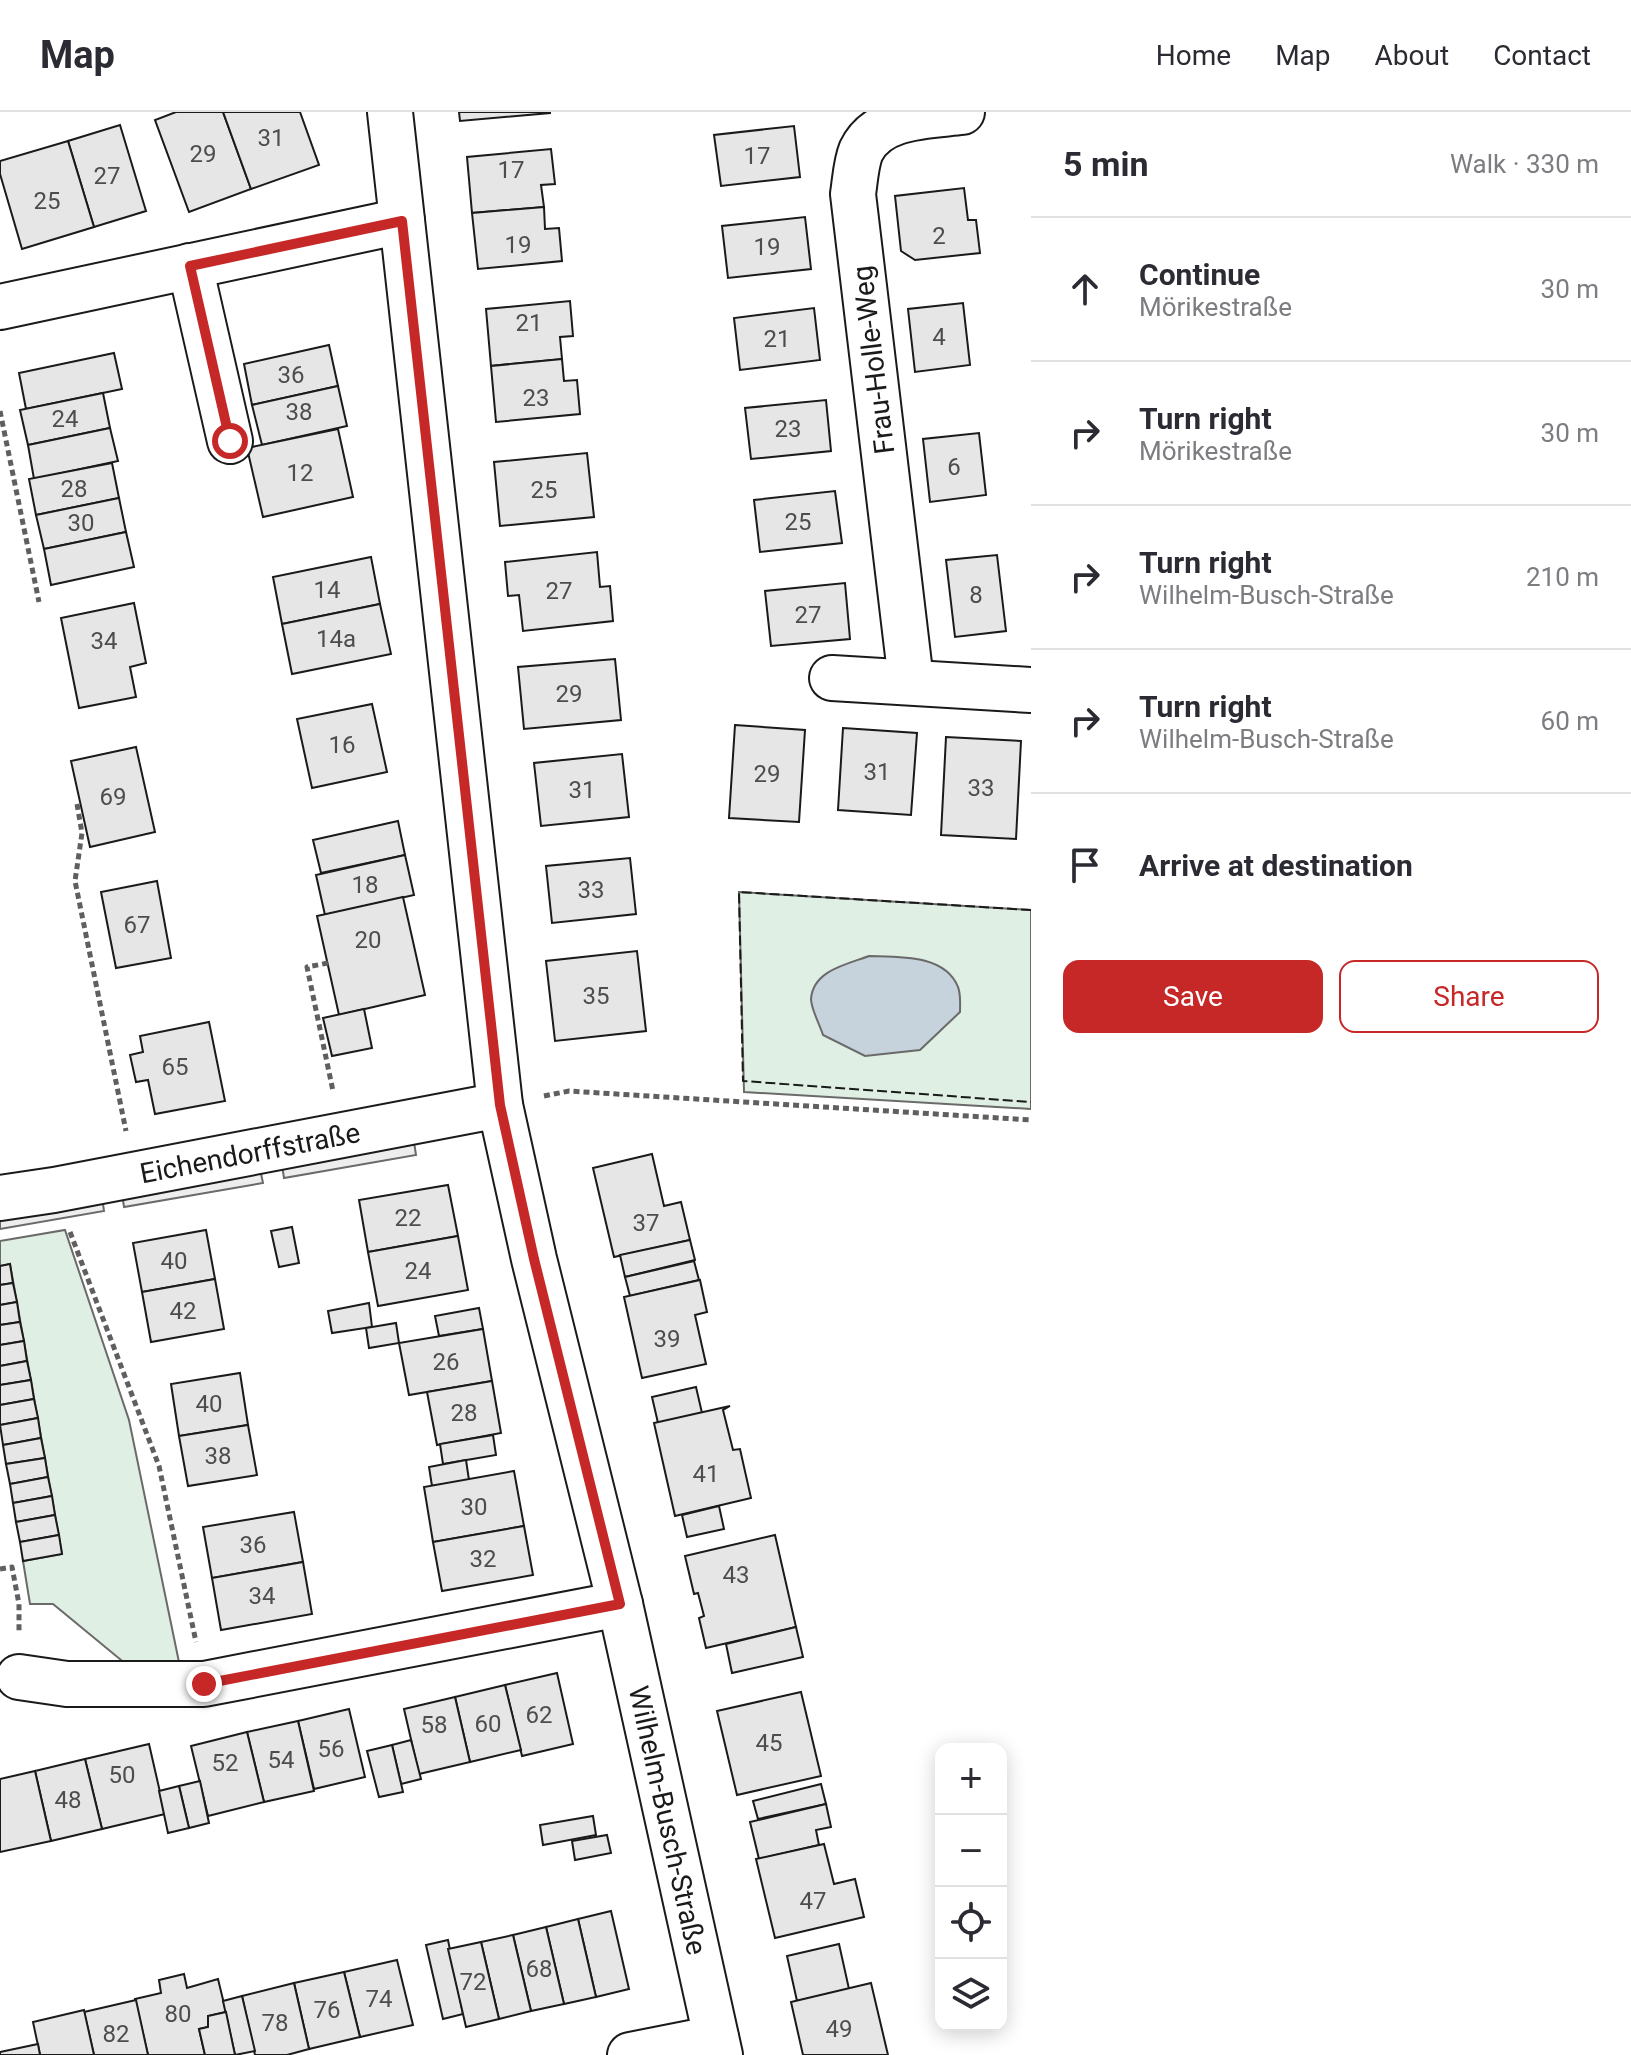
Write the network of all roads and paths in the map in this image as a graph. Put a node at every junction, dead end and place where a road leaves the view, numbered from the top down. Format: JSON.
{"nodes":[{"id":1,"x":390,"y":112,"type":"edge"},
{"id":2,"x":962,"y":112,"type":"edge"},
{"id":3,"x":402,"y":221,"type":"junction"},
{"id":4,"x":190,"y":266,"type":"junction"},
{"id":5,"x":0,"y":307,"type":"edge"},
{"id":6,"x":0,"y":411,"type":"edge"},
{"id":7,"x":230,"y":441,"type":"dead end"},
{"id":8,"x":39,"y":602,"type":"dead end"},
{"id":9,"x":832,"y":678,"type":"dead end"},
{"id":10,"x":911,"y":681,"type":"junction"},
{"id":11,"x":1031,"y":690,"type":"edge"},
{"id":12,"x":77,"y":804,"type":"dead end"},
{"id":13,"x":328,"y":963,"type":"dead end"},
{"id":14,"x":500,"y":1105,"type":"junction"},
{"id":15,"x":1031,"y":1120,"type":"edge"},
{"id":16,"x":342,"y":1135,"type":"junction"},
{"id":17,"x":135,"y":1175,"type":"junction"},
{"id":18,"x":54,"y":1190,"type":"junction"},
{"id":19,"x":0,"y":1198,"type":"edge"},
{"id":20,"x":0,"y":1569,"type":"edge"},
{"id":21,"x":19,"y":1604,"type":"dead end"},
{"id":22,"x":620,"y":1604,"type":"junction"},
{"id":23,"x":19,"y":1677,"type":"dead end"},
{"id":24,"x":204,"y":1684,"type":"junction"},
{"id":25,"x":718,"y":2046,"type":"edge"},
{"id":26,"x":630,"y":2055,"type":"edge"}],
"edges":[{"from":1,"to":3,"type":"street","name":"Wilhelm-Busch-Straße"},
{"from":2,"to":10,"type":"street","name":"Frau-Holle-Weg"},
{"from":3,"to":4,"type":"street"},
{"from":3,"to":14,"type":"street","name":"Wilhelm-Busch-Straße"},
{"from":4,"to":5,"type":"street"},
{"from":4,"to":7,"type":"street"},
{"from":6,"to":8,"type":"path"},
{"from":9,"to":10,"type":"street"},
{"from":10,"to":11,"type":"street"},
{"from":12,"to":17,"type":"path"},
{"from":13,"to":16,"type":"path"},
{"from":14,"to":15,"type":"path"},
{"from":14,"to":16,"type":"street","name":"Eichendorffstraße"},
{"from":14,"to":22,"type":"street","name":"Wilhelm-Busch-Straße"},
{"from":16,"to":17,"type":"street","name":"Eichendorffstraße"},
{"from":17,"to":18,"type":"street","name":"Eichendorffstraße"},
{"from":18,"to":19,"type":"street","name":"Eichendorffstraße"},
{"from":18,"to":24,"type":"path"},
{"from":20,"to":21,"type":"path"},
{"from":22,"to":24,"type":"street"},
{"from":22,"to":25,"type":"street","name":"Wilhelm-Busch-Straße"},
{"from":23,"to":24,"type":"street"},
{"from":25,"to":26,"type":"street","name":"Wilhelm-Busch-Straße"}]}
